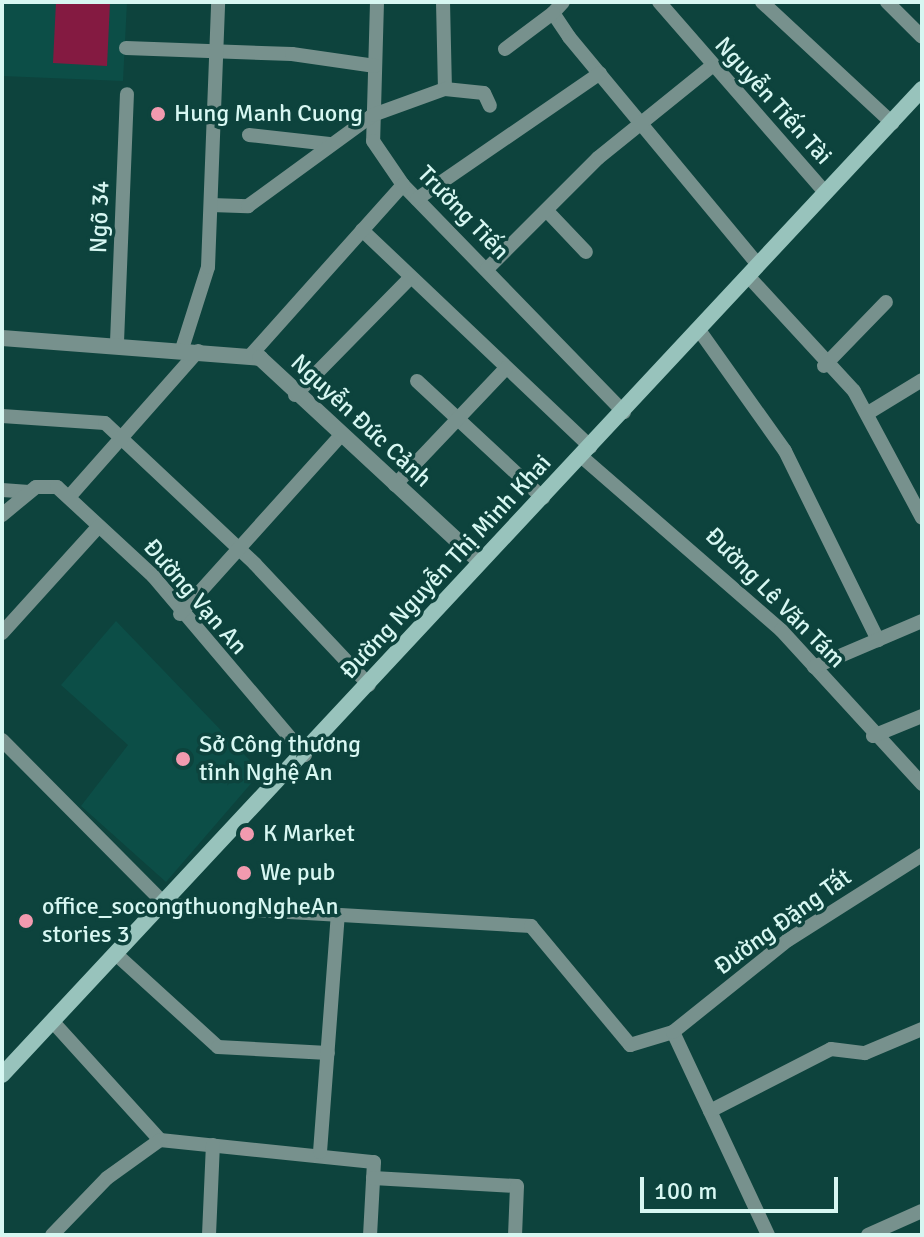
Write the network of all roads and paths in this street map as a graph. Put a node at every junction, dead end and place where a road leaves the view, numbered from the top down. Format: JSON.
{"nodes":[{"id":1,"x":218,"y":2,"type":"edge"},
{"id":2,"x":377,"y":2,"type":"edge"},
{"id":3,"x":443,"y":2,"type":"edge"},
{"id":4,"x":659,"y":2,"type":"edge"},
{"id":5,"x":762,"y":2,"type":"edge"},
{"id":6,"x":887,"y":2,"type":"edge"},
{"id":7,"x":558,"y":7,"type":"edge"},
{"id":8,"x":922,"y":37,"type":"edge"},
{"id":9,"x":126,"y":48,"type":"dead end"},
{"id":10,"x":505,"y":49,"type":"dead end"},
{"id":11,"x":215,"y":52,"type":"junction"},
{"id":12,"x":375,"y":66,"type":"junction"},
{"id":13,"x":712,"y":66,"type":"junction"},
{"id":14,"x":600,"y":73,"type":"junction"},
{"id":15,"x":445,"y":89,"type":"junction"},
{"id":16,"x":922,"y":89,"type":"edge"},
{"id":17,"x":127,"y":94,"type":"dead end"},
{"id":18,"x":490,"y":106,"type":"dead end"},
{"id":19,"x":373,"y":115,"type":"junction"},
{"id":20,"x":892,"y":123,"type":"junction"},
{"id":21,"x":644,"y":127,"type":"junction"},
{"id":22,"x":249,"y":135,"type":"dead end"},
{"id":23,"x":329,"y":144,"type":"junction"},
{"id":24,"x":403,"y":185,"type":"junction"},
{"id":25,"x":825,"y":192,"type":"junction"},
{"id":26,"x":417,"y":199,"type":"junction"},
{"id":27,"x":211,"y":205,"type":"junction"},
{"id":28,"x":548,"y":212,"type":"junction"},
{"id":29,"x":362,"y":230,"type":"junction"},
{"id":30,"x":586,"y":252,"type":"dead end"},
{"id":31,"x":487,"y":269,"type":"junction"},
{"id":32,"x":753,"y":271,"type":"junction"},
{"id":33,"x":411,"y":277,"type":"junction"},
{"id":34,"x":886,"y":302,"type":"dead end"},
{"id":35,"x":699,"y":330,"type":"junction"},
{"id":36,"x":2,"y":338,"type":"edge"},
{"id":37,"x":117,"y":342,"type":"junction"},
{"id":38,"x":190,"y":350,"type":"junction"},
{"id":39,"x":249,"y":357,"type":"junction"},
{"id":40,"x":824,"y":366,"type":"junction"},
{"id":41,"x":506,"y":368,"type":"junction"},
{"id":42,"x":922,"y":380,"type":"edge"},
{"id":43,"x":417,"y":381,"type":"dead end"},
{"id":44,"x":295,"y":395,"type":"junction"},
{"id":45,"x":624,"y":412,"type":"junction"},
{"id":46,"x":868,"y":413,"type":"junction"},
{"id":47,"x":2,"y":416,"type":"edge"},
{"id":48,"x":458,"y":419,"type":"junction"},
{"id":49,"x":123,"y":436,"type":"junction"},
{"id":50,"x":340,"y":436,"type":"junction"},
{"id":51,"x":587,"y":452,"type":"junction"},
{"id":52,"x":395,"y":485,"type":"junction"},
{"id":53,"x":2,"y":490,"type":"edge"},
{"id":54,"x":29,"y":492,"type":"junction"},
{"id":55,"x":69,"y":497,"type":"junction"},
{"id":56,"x":543,"y":498,"type":"junction"},
{"id":57,"x":2,"y":515,"type":"edge"},
{"id":58,"x":922,"y":518,"type":"edge"},
{"id":59,"x":99,"y":526,"type":"junction"},
{"id":60,"x":238,"y":548,"type":"junction"},
{"id":61,"x":480,"y":562,"type":"junction"},
{"id":62,"x":180,"y":614,"type":"junction"},
{"id":63,"x":922,"y":621,"type":"edge"},
{"id":64,"x":2,"y":633,"type":"edge"},
{"id":65,"x":878,"y":640,"type":"junction"},
{"id":66,"x":814,"y":667,"type":"junction"},
{"id":67,"x":369,"y":685,"type":"junction"},
{"id":68,"x":922,"y":716,"type":"edge"},
{"id":69,"x":873,"y":736,"type":"junction"},
{"id":70,"x":2,"y":740,"type":"edge"},
{"id":71,"x":305,"y":755,"type":"junction"},
{"id":72,"x":922,"y":784,"type":"edge"},
{"id":73,"x":922,"y":855,"type":"edge"},
{"id":74,"x":166,"y":905,"type":"junction"},
{"id":75,"x":338,"y":915,"type":"junction"},
{"id":76,"x":118,"y":956,"type":"junction"},
{"id":77,"x":53,"y":1022,"type":"junction"},
{"id":78,"x":922,"y":1029,"type":"edge"},
{"id":79,"x":673,"y":1032,"type":"junction"},
{"id":80,"x":328,"y":1053,"type":"junction"},
{"id":81,"x":2,"y":1075,"type":"edge"},
{"id":82,"x":710,"y":1111,"type":"junction"},
{"id":83,"x":160,"y":1140,"type":"junction"},
{"id":84,"x":213,"y":1145,"type":"junction"},
{"id":85,"x":320,"y":1152,"type":"junction"},
{"id":86,"x":373,"y":1178,"type":"junction"},
{"id":87,"x":922,"y":1211,"type":"edge"},
{"id":88,"x":52,"y":1235,"type":"edge"},
{"id":89,"x":209,"y":1235,"type":"edge"},
{"id":90,"x":370,"y":1235,"type":"edge"},
{"id":91,"x":515,"y":1235,"type":"edge"},
{"id":92,"x":768,"y":1235,"type":"edge"},
{"id":93,"x":868,"y":1235,"type":"edge"}],
"edges":[{"from":1,"to":11,"type":"street"},
{"from":2,"to":12,"type":"street","name":"Trường Tiến"},
{"from":3,"to":15,"type":"street"},
{"from":4,"to":13,"type":"street","name":"Nguyễn Tiến Tài"},
{"from":5,"to":20,"type":"street"},
{"from":6,"to":8,"type":"street"},
{"from":7,"to":10,"type":"street"},
{"from":7,"to":14,"type":"street"},
{"from":9,"to":11,"type":"street"},
{"from":11,"to":12,"type":"street"},
{"from":11,"to":27,"type":"street"},
{"from":12,"to":19,"type":"street","name":"Trường Tiến"},
{"from":13,"to":21,"type":"street"},
{"from":13,"to":25,"type":"street","name":"Nguyễn Tiến Tài"},
{"from":14,"to":21,"type":"street"},
{"from":14,"to":26,"type":"street"},
{"from":15,"to":18,"type":"street"},
{"from":15,"to":19,"type":"street"},
{"from":16,"to":20,"type":"main road","name":"Đường Nguyễn Thị Minh Khai"},
{"from":17,"to":37,"type":"street","name":"Ngõ 34"},
{"from":19,"to":23,"type":"street"},
{"from":19,"to":24,"type":"street","name":"Trường Tiến"},
{"from":20,"to":25,"type":"main road","name":"Đường Nguyễn Thị Minh Khai"},
{"from":21,"to":28,"type":"street"},
{"from":21,"to":32,"type":"street"},
{"from":22,"to":23,"type":"street"},
{"from":23,"to":27,"type":"street"},
{"from":24,"to":26,"type":"street","name":"Trường Tiến"},
{"from":24,"to":29,"type":"street"},
{"from":25,"to":32,"type":"main road","name":"Đường Nguyễn Thị Minh Khai"},
{"from":26,"to":31,"type":"street","name":"Trường Tiến"},
{"from":27,"to":38,"type":"street"},
{"from":28,"to":30,"type":"street"},
{"from":28,"to":31,"type":"street"},
{"from":29,"to":33,"type":"street","name":"Đường Lê Văn Tám"},
{"from":29,"to":39,"type":"street"},
{"from":31,"to":45,"type":"street","name":"Trường Tiến"},
{"from":32,"to":35,"type":"main road","name":"Đường Nguyễn Thị Minh Khai"},
{"from":32,"to":40,"type":"street"},
{"from":33,"to":41,"type":"street","name":"Đường Lê Văn Tám"},
{"from":33,"to":44,"type":"street"},
{"from":34,"to":40,"type":"street"},
{"from":35,"to":45,"type":"main road","name":"Đường Nguyễn Thị Minh Khai"},
{"from":35,"to":65,"type":"street"},
{"from":36,"to":37,"type":"street"},
{"from":37,"to":38,"type":"street"},
{"from":38,"to":39,"type":"street"},
{"from":38,"to":49,"type":"street"},
{"from":39,"to":44,"type":"street","name":"Nguyễn Đức Cảnh"},
{"from":40,"to":46,"type":"street"},
{"from":41,"to":48,"type":"street"},
{"from":41,"to":51,"type":"street","name":"Đường Lê Văn Tám"},
{"from":42,"to":46,"type":"street"},
{"from":43,"to":48,"type":"street"},
{"from":44,"to":50,"type":"street","name":"Nguyễn Đức Cảnh"},
{"from":45,"to":51,"type":"main road","name":"Đường Nguyễn Thị Minh Khai"},
{"from":46,"to":58,"type":"street"},
{"from":47,"to":49,"type":"street"},
{"from":48,"to":52,"type":"street"},
{"from":48,"to":56,"type":"street"},
{"from":49,"to":55,"type":"street"},
{"from":49,"to":60,"type":"street"},
{"from":50,"to":52,"type":"street","name":"Nguyễn Đức Cảnh"},
{"from":50,"to":60,"type":"street"},
{"from":51,"to":56,"type":"main road","name":"Đường Nguyễn Thị Minh Khai"},
{"from":51,"to":66,"type":"street","name":"Đường Lê Văn Tám"},
{"from":52,"to":61,"type":"street","name":"Nguyễn Đức Cảnh"},
{"from":53,"to":54,"type":"street"},
{"from":54,"to":55,"type":"street"},
{"from":54,"to":57,"type":"street"},
{"from":55,"to":59,"type":"street","name":"Đường Vạn An"},
{"from":56,"to":61,"type":"main road","name":"Đường Nguyễn Thị Minh Khai"},
{"from":59,"to":62,"type":"street","name":"Đường Vạn An"},
{"from":59,"to":64,"type":"street"},
{"from":60,"to":62,"type":"street"},
{"from":60,"to":67,"type":"street"},
{"from":61,"to":67,"type":"main road","name":"Đường Nguyễn Thị Minh Khai"},
{"from":62,"to":71,"type":"street","name":"Đường Vạn An"},
{"from":63,"to":65,"type":"street"},
{"from":65,"to":66,"type":"street"},
{"from":66,"to":69,"type":"street","name":"Đường Lê Văn Tám"},
{"from":67,"to":71,"type":"main road","name":"Đường Nguyễn Thị Minh Khai"},
{"from":68,"to":69,"type":"street"},
{"from":69,"to":72,"type":"street","name":"Đường Lê Văn Tám"},
{"from":70,"to":74,"type":"street"},
{"from":71,"to":74,"type":"main road","name":"Đường Nguyễn Thị Minh Khai"},
{"from":73,"to":79,"type":"street","name":"Đường Đặng Tất"},
{"from":74,"to":75,"type":"street"},
{"from":74,"to":76,"type":"main road","name":"Đường Nguyễn Thị Minh Khai"},
{"from":75,"to":79,"type":"street"},
{"from":75,"to":80,"type":"street"},
{"from":76,"to":77,"type":"main road","name":"Đường Nguyễn Thị Minh Khai"},
{"from":76,"to":80,"type":"street"},
{"from":77,"to":81,"type":"main road","name":"Đường Nguyễn Thị Minh Khai"},
{"from":77,"to":83,"type":"street"},
{"from":78,"to":82,"type":"street"},
{"from":79,"to":82,"type":"street"},
{"from":80,"to":85,"type":"street"},
{"from":82,"to":92,"type":"street"},
{"from":83,"to":84,"type":"street"},
{"from":83,"to":88,"type":"street"},
{"from":84,"to":85,"type":"street"},
{"from":84,"to":89,"type":"street"},
{"from":85,"to":86,"type":"street"},
{"from":86,"to":90,"type":"street"},
{"from":86,"to":91,"type":"street"},
{"from":87,"to":93,"type":"street"}]}
